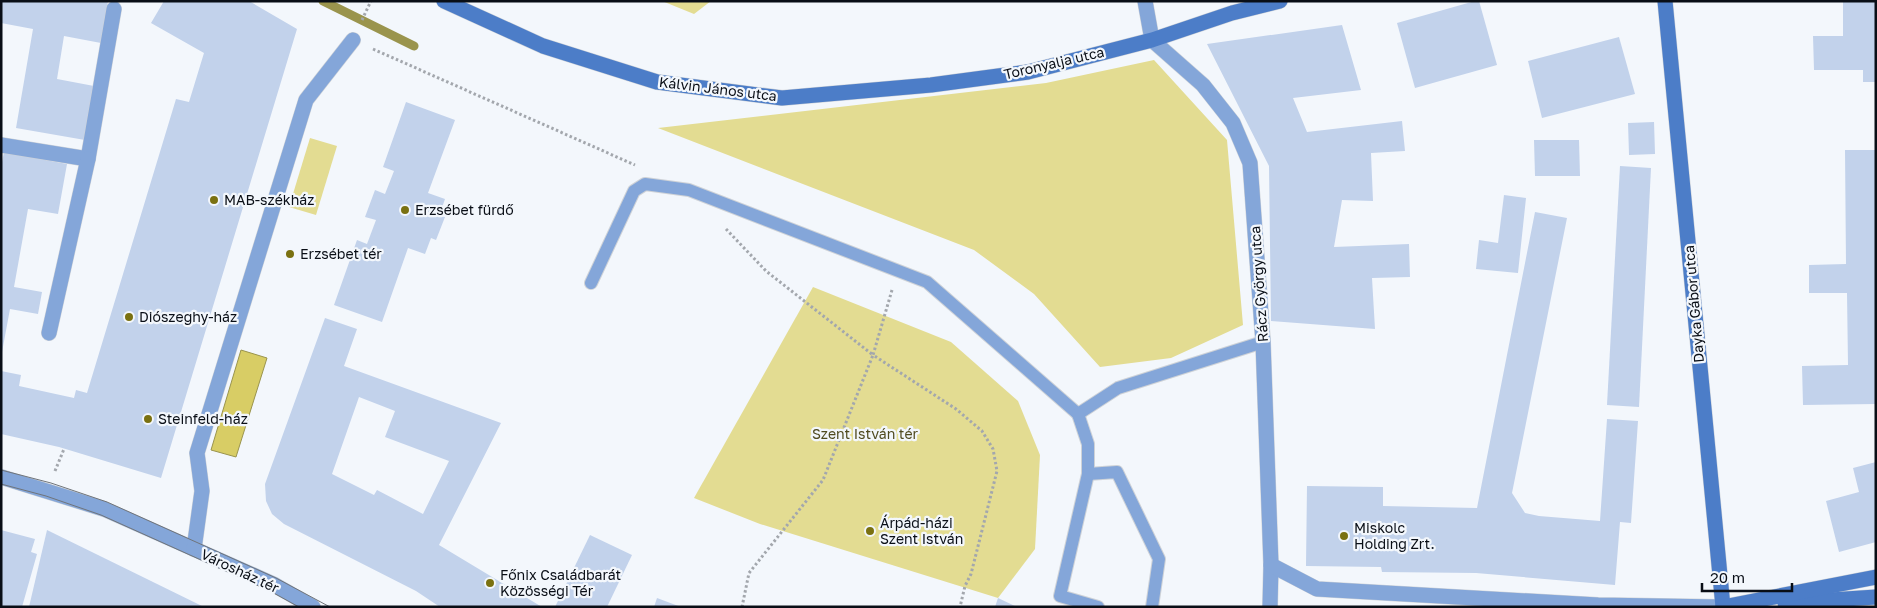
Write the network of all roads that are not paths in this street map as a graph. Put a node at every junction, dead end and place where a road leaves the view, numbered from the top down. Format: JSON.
{"nodes":[{"id":1,"x":444,"y":1,"type":"edge"},
{"id":2,"x":1145,"y":1,"type":"edge"},
{"id":3,"x":1280,"y":1,"type":"edge"},
{"id":4,"x":1665,"y":1,"type":"edge"},
{"id":5,"x":114,"y":9,"type":"dead end"},
{"id":6,"x":353,"y":40,"type":"road end"},
{"id":7,"x":1152,"y":40,"type":"junction"},
{"id":8,"x":915,"y":86,"type":"joint"},
{"id":9,"x":1,"y":144,"type":"edge"},
{"id":10,"x":88,"y":159,"type":"junction"},
{"id":11,"x":591,"y":283,"type":"dead end"},
{"id":12,"x":49,"y":333,"type":"dead end"},
{"id":13,"x":1263,"y":342,"type":"junction"},
{"id":14,"x":1078,"y":414,"type":"junction"},
{"id":15,"x":1088,"y":474,"type":"junction"},
{"id":16,"x":1,"y":477,"type":"edge"},
{"id":17,"x":194,"y":549,"type":"junction"},
{"id":18,"x":1271,"y":564,"type":"junction"},
{"id":19,"x":1876,"y":577,"type":"edge"},
{"id":20,"x":1876,"y":597,"type":"edge"},
{"id":21,"x":313,"y":607,"type":"edge"},
{"id":22,"x":1098,"y":607,"type":"edge"},
{"id":23,"x":1152,"y":607,"type":"edge"},
{"id":24,"x":1270,"y":607,"type":"edge"},
{"id":25,"x":1722,"y":607,"type":"edge"}],
"edges":[{"from":1,"to":8,"type":"street","name":"Kálvin János utca"},
{"from":2,"to":7,"type":"street"},
{"from":3,"to":7,"type":"street","name":"Toronyalja utca"},
{"from":4,"to":25,"type":"street","name":"Dayka Gábor utca"},
{"from":5,"to":10,"type":"street"},
{"from":6,"to":17,"type":"street"},
{"from":7,"to":8,"type":"street","name":"Toronyalja utca"},
{"from":7,"to":13,"type":"street","name":"Rácz György utca"},
{"from":9,"to":10,"type":"street"},
{"from":10,"to":12,"type":"street"},
{"from":11,"to":14,"type":"lane"},
{"from":13,"to":14,"type":"lane"},
{"from":13,"to":18,"type":"street","name":"Rácz György utca"},
{"from":14,"to":15,"type":"lane"},
{"from":15,"to":22,"type":"lane"},
{"from":15,"to":23,"type":"lane"},
{"from":16,"to":17,"type":"street","name":"Városház tér"},
{"from":17,"to":21,"type":"street","name":"Városház tér"},
{"from":18,"to":24,"type":"street","name":"Rácz György utca"},
{"from":18,"to":25,"type":"street"},
{"from":19,"to":25,"type":"street"},
{"from":20,"to":25,"type":"street"}]}
